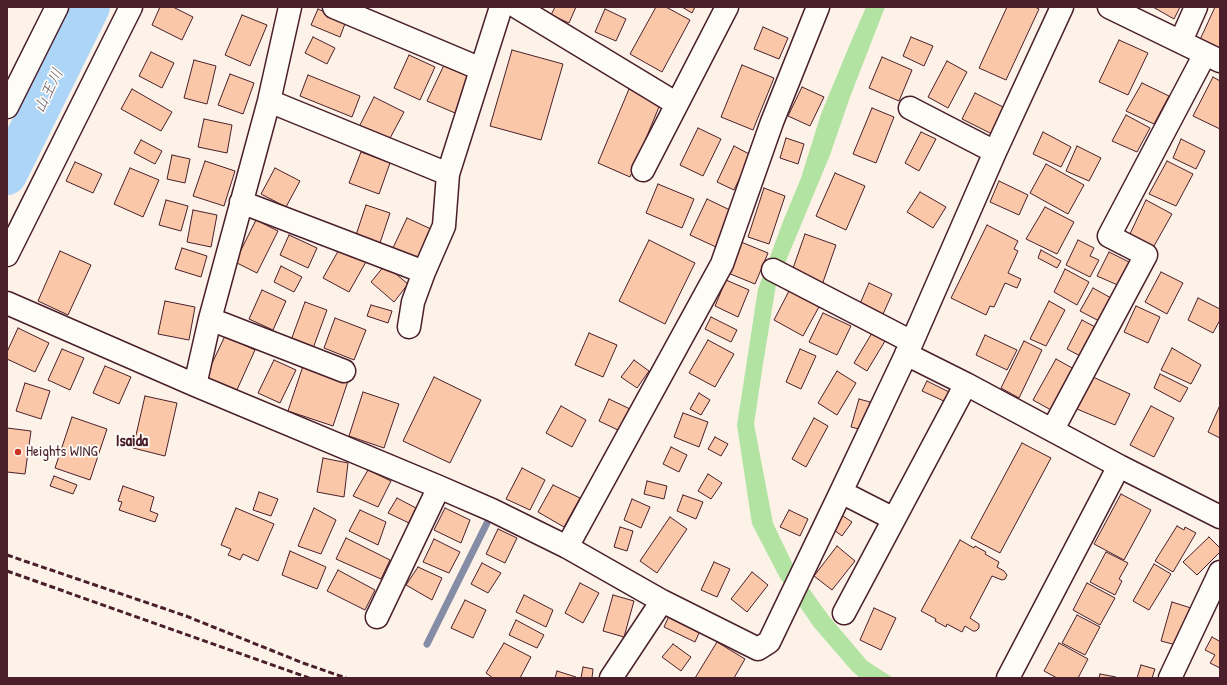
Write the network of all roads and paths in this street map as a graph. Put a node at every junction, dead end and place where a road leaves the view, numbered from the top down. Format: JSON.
{"nodes":[{"id":1,"x":57,"y":7,"type":"edge"},
{"id":2,"x":131,"y":7,"type":"edge"},
{"id":3,"x":290,"y":7,"type":"edge"},
{"id":4,"x":334,"y":7,"type":"edge"},
{"id":5,"x":501,"y":7,"type":"edge"},
{"id":6,"x":517,"y":7,"type":"edge"},
{"id":7,"x":727,"y":7,"type":"edge"},
{"id":8,"x":818,"y":7,"type":"edge"},
{"id":9,"x":1109,"y":7,"type":"edge"},
{"id":10,"x":1196,"y":7,"type":"edge"},
{"id":11,"x":1057,"y":9,"type":"edge"},
{"id":12,"x":1181,"y":41,"type":"junction"},
{"id":13,"x":1212,"y":58,"type":"edge"},
{"id":14,"x":481,"y":69,"type":"junction"},
{"id":15,"x":269,"y":101,"type":"junction"},
{"id":16,"x":677,"y":104,"type":"junction"},
{"id":17,"x":7,"y":108,"type":"edge"},
{"id":18,"x":910,"y":108,"type":"dead end"},
{"id":19,"x":995,"y":152,"type":"junction"},
{"id":20,"x":643,"y":170,"type":"dead end"},
{"id":21,"x":448,"y":174,"type":"junction"},
{"id":22,"x":241,"y":202,"type":"junction"},
{"id":23,"x":7,"y":255,"type":"edge"},
{"id":24,"x":773,"y":270,"type":"dead end"},
{"id":25,"x":424,"y":272,"type":"junction"},
{"id":26,"x":7,"y":303,"type":"edge"},
{"id":27,"x":210,"y":319,"type":"junction"},
{"id":28,"x":409,"y":327,"type":"dead end"},
{"id":29,"x":909,"y":348,"type":"junction"},
{"id":30,"x":344,"y":371,"type":"dead end"},
{"id":31,"x":966,"y":384,"type":"junction"},
{"id":32,"x":195,"y":385,"type":"junction"},
{"id":33,"x":1053,"y":429,"type":"junction"},
{"id":34,"x":1119,"y":466,"type":"junction"},
{"id":35,"x":439,"y":487,"type":"junction"},
{"id":36,"x":841,"y":492,"type":"junction"},
{"id":37,"x":1220,"y":517,"type":"edge"},
{"id":38,"x":894,"y":519,"type":"junction"},
{"id":39,"x":567,"y":547,"type":"junction"},
{"id":40,"x":1220,"y":572,"type":"edge"},
{"id":41,"x":662,"y":601,"type":"junction"},
{"id":42,"x":844,"y":613,"type":"dead end"},
{"id":43,"x":377,"y":617,"type":"dead end"},
{"id":44,"x":611,"y":678,"type":"edge"},
{"id":45,"x":1008,"y":678,"type":"edge"},
{"id":46,"x":1170,"y":678,"type":"edge"}],
"edges":[{"from":1,"to":17,"type":"street"},
{"from":2,"to":23,"type":"street"},
{"from":3,"to":15,"type":"street"},
{"from":4,"to":14,"type":"street"},
{"from":5,"to":14,"type":"street"},
{"from":6,"to":16,"type":"street"},
{"from":7,"to":16,"type":"street"},
{"from":8,"to":39,"type":"street"},
{"from":9,"to":12,"type":"street"},
{"from":10,"to":12,"type":"street"},
{"from":11,"to":19,"type":"street"},
{"from":12,"to":13,"type":"street"},
{"from":13,"to":33,"type":"street"},
{"from":14,"to":21,"type":"street"},
{"from":15,"to":21,"type":"street"},
{"from":15,"to":22,"type":"street"},
{"from":16,"to":20,"type":"street"},
{"from":18,"to":19,"type":"street"},
{"from":19,"to":29,"type":"street"},
{"from":21,"to":25,"type":"street"},
{"from":22,"to":25,"type":"street"},
{"from":22,"to":27,"type":"street"},
{"from":24,"to":29,"type":"street"},
{"from":25,"to":28,"type":"street"},
{"from":26,"to":32,"type":"street"},
{"from":27,"to":30,"type":"street"},
{"from":27,"to":32,"type":"street"},
{"from":29,"to":31,"type":"street"},
{"from":29,"to":36,"type":"street"},
{"from":31,"to":33,"type":"street"},
{"from":31,"to":38,"type":"street"},
{"from":32,"to":35,"type":"street"},
{"from":33,"to":34,"type":"street"},
{"from":34,"to":37,"type":"street"},
{"from":34,"to":45,"type":"street"},
{"from":35,"to":39,"type":"street"},
{"from":35,"to":43,"type":"street"},
{"from":36,"to":38,"type":"street"},
{"from":36,"to":41,"type":"street"},
{"from":38,"to":42,"type":"street"},
{"from":39,"to":41,"type":"street"},
{"from":40,"to":46,"type":"street"},
{"from":41,"to":44,"type":"street"}]}
